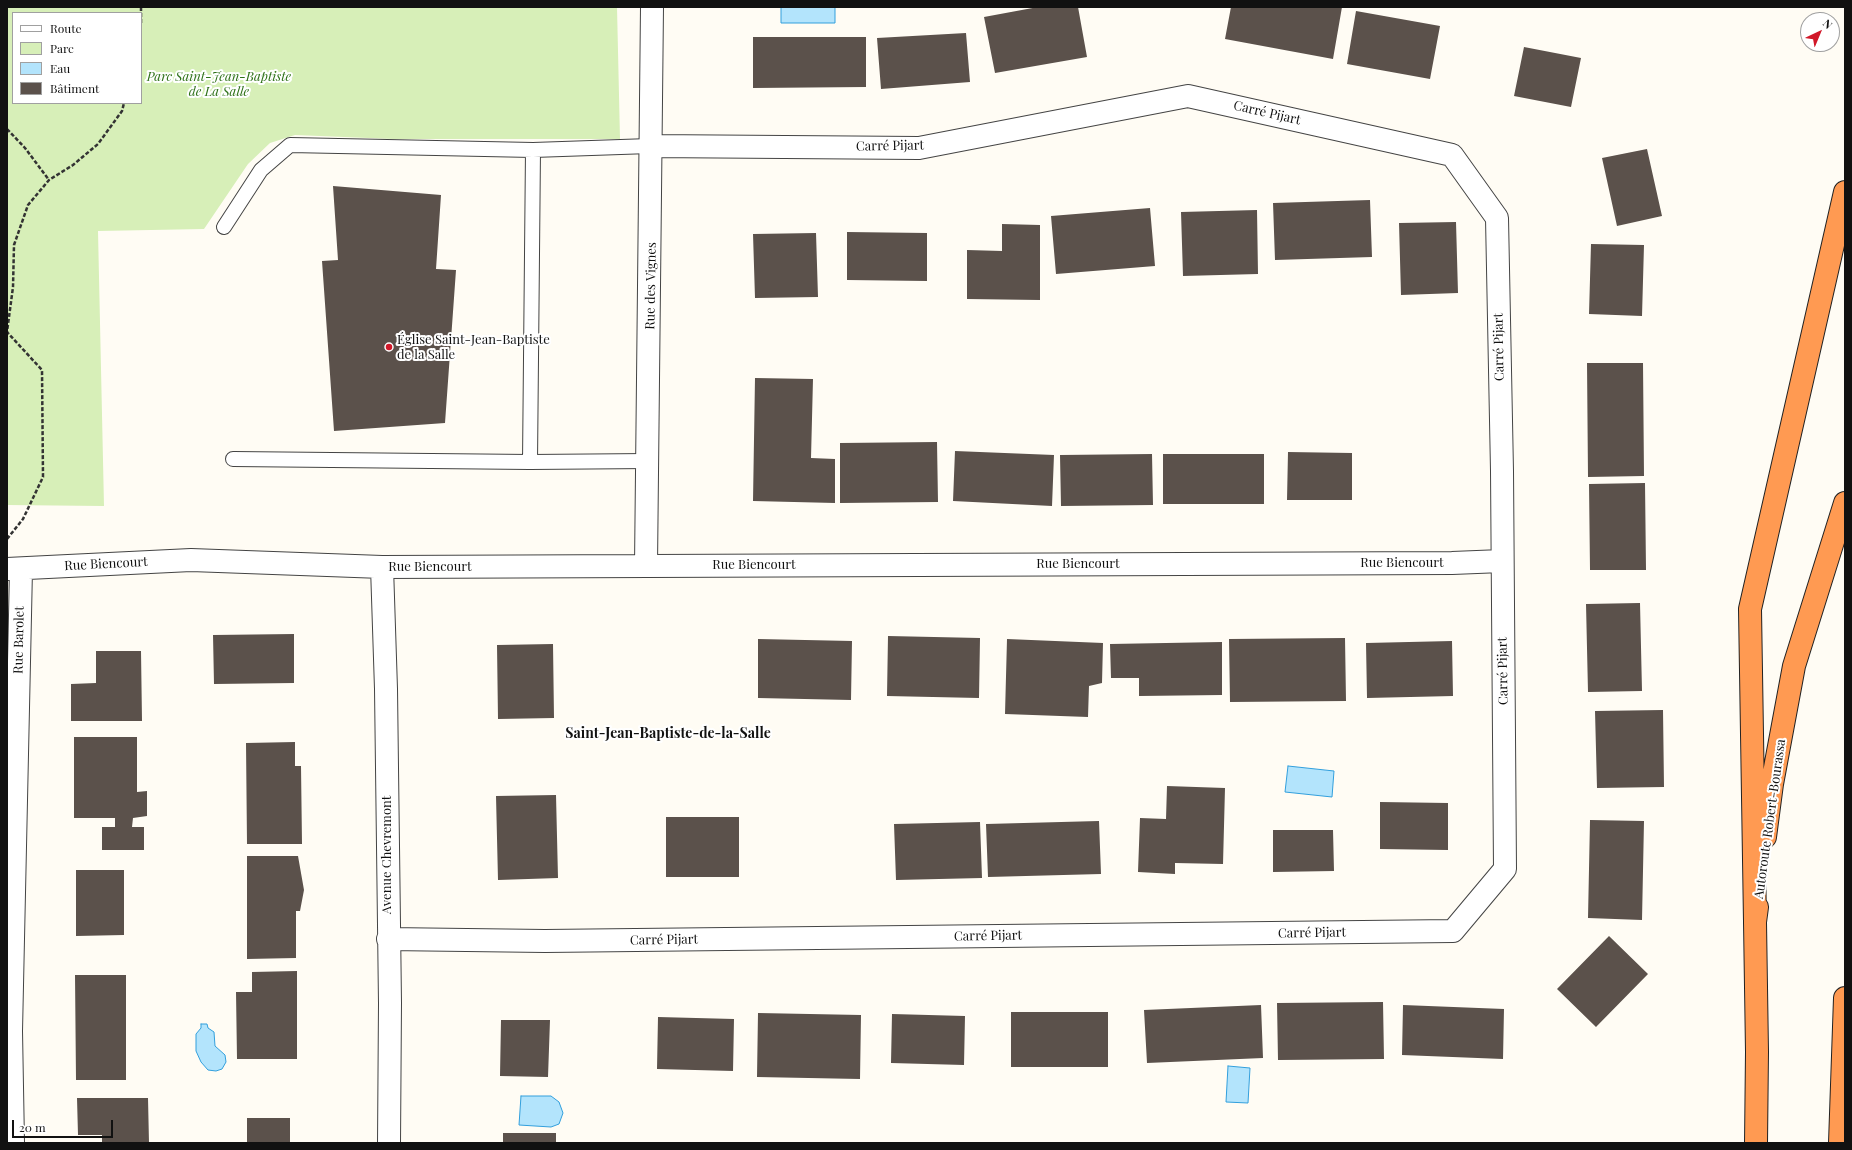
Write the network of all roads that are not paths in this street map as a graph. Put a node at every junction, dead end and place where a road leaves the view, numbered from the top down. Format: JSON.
{"nodes":[{"id":1,"x":652,"y":7,"type":"edge"},
{"id":2,"x":650,"y":146,"type":"junction"},
{"id":3,"x":533,"y":150,"type":"junction"},
{"id":4,"x":1845,"y":192,"type":"edge"},
{"id":5,"x":224,"y":227,"type":"dead end"},
{"id":6,"x":233,"y":459,"type":"dead end"},
{"id":7,"x":649,"y":461,"type":"junction"},
{"id":8,"x":530,"y":462,"type":"junction"},
{"id":9,"x":1845,"y":503,"type":"edge"},
{"id":10,"x":1502,"y":561,"type":"junction"},
{"id":11,"x":646,"y":565,"type":"junction"},
{"id":12,"x":382,"y":567,"type":"junction"},
{"id":13,"x":14,"y":569,"type":"edge"},
{"id":14,"x":1755,"y":922,"type":"junction"},
{"id":15,"x":388,"y":939,"type":"junction"},
{"id":16,"x":1845,"y":998,"type":"edge"},
{"id":17,"x":1845,"y":1003,"type":"edge"},
{"id":18,"x":1845,"y":1007,"type":"edge"},
{"id":19,"x":13,"y":1143,"type":"edge"},
{"id":20,"x":389,"y":1143,"type":"edge"},
{"id":21,"x":1756,"y":1143,"type":"edge"},
{"id":22,"x":1840,"y":1143,"type":"edge"}],
"edges":[{"from":1,"to":2,"type":"street","name":"Rue des Vignes"},
{"from":2,"to":3,"type":"lane"},
{"from":2,"to":7,"type":"street","name":"Rue des Vignes"},
{"from":2,"to":10,"type":"street","name":"Carré Pijart"},
{"from":3,"to":5,"type":"lane"},
{"from":3,"to":8,"type":"lane"},
{"from":4,"to":14,"type":"highway"},
{"from":6,"to":8,"type":"lane"},
{"from":7,"to":8,"type":"lane"},
{"from":7,"to":11,"type":"street","name":"Rue des Vignes"},
{"from":9,"to":14,"type":"highway","name":"Autoroute Robert-Bourassa"},
{"from":10,"to":11,"type":"street","name":"Rue Biencourt"},
{"from":10,"to":15,"type":"street","name":"Carré Pijart"},
{"from":11,"to":12,"type":"street","name":"Rue Biencourt"},
{"from":12,"to":13,"type":"street","name":"Rue Biencourt"},
{"from":12,"to":15,"type":"street","name":"Avenue Chevremont"},
{"from":13,"to":19,"type":"street","name":"Rue Barolet"},
{"from":14,"to":21,"type":"highway","name":"Autoroute Robert-Bourassa"},
{"from":15,"to":20,"type":"street","name":"Avenue Chevremont"},
{"from":16,"to":17,"type":"highway"},
{"from":17,"to":18,"type":"highway"},
{"from":17,"to":22,"type":"highway"}]}
